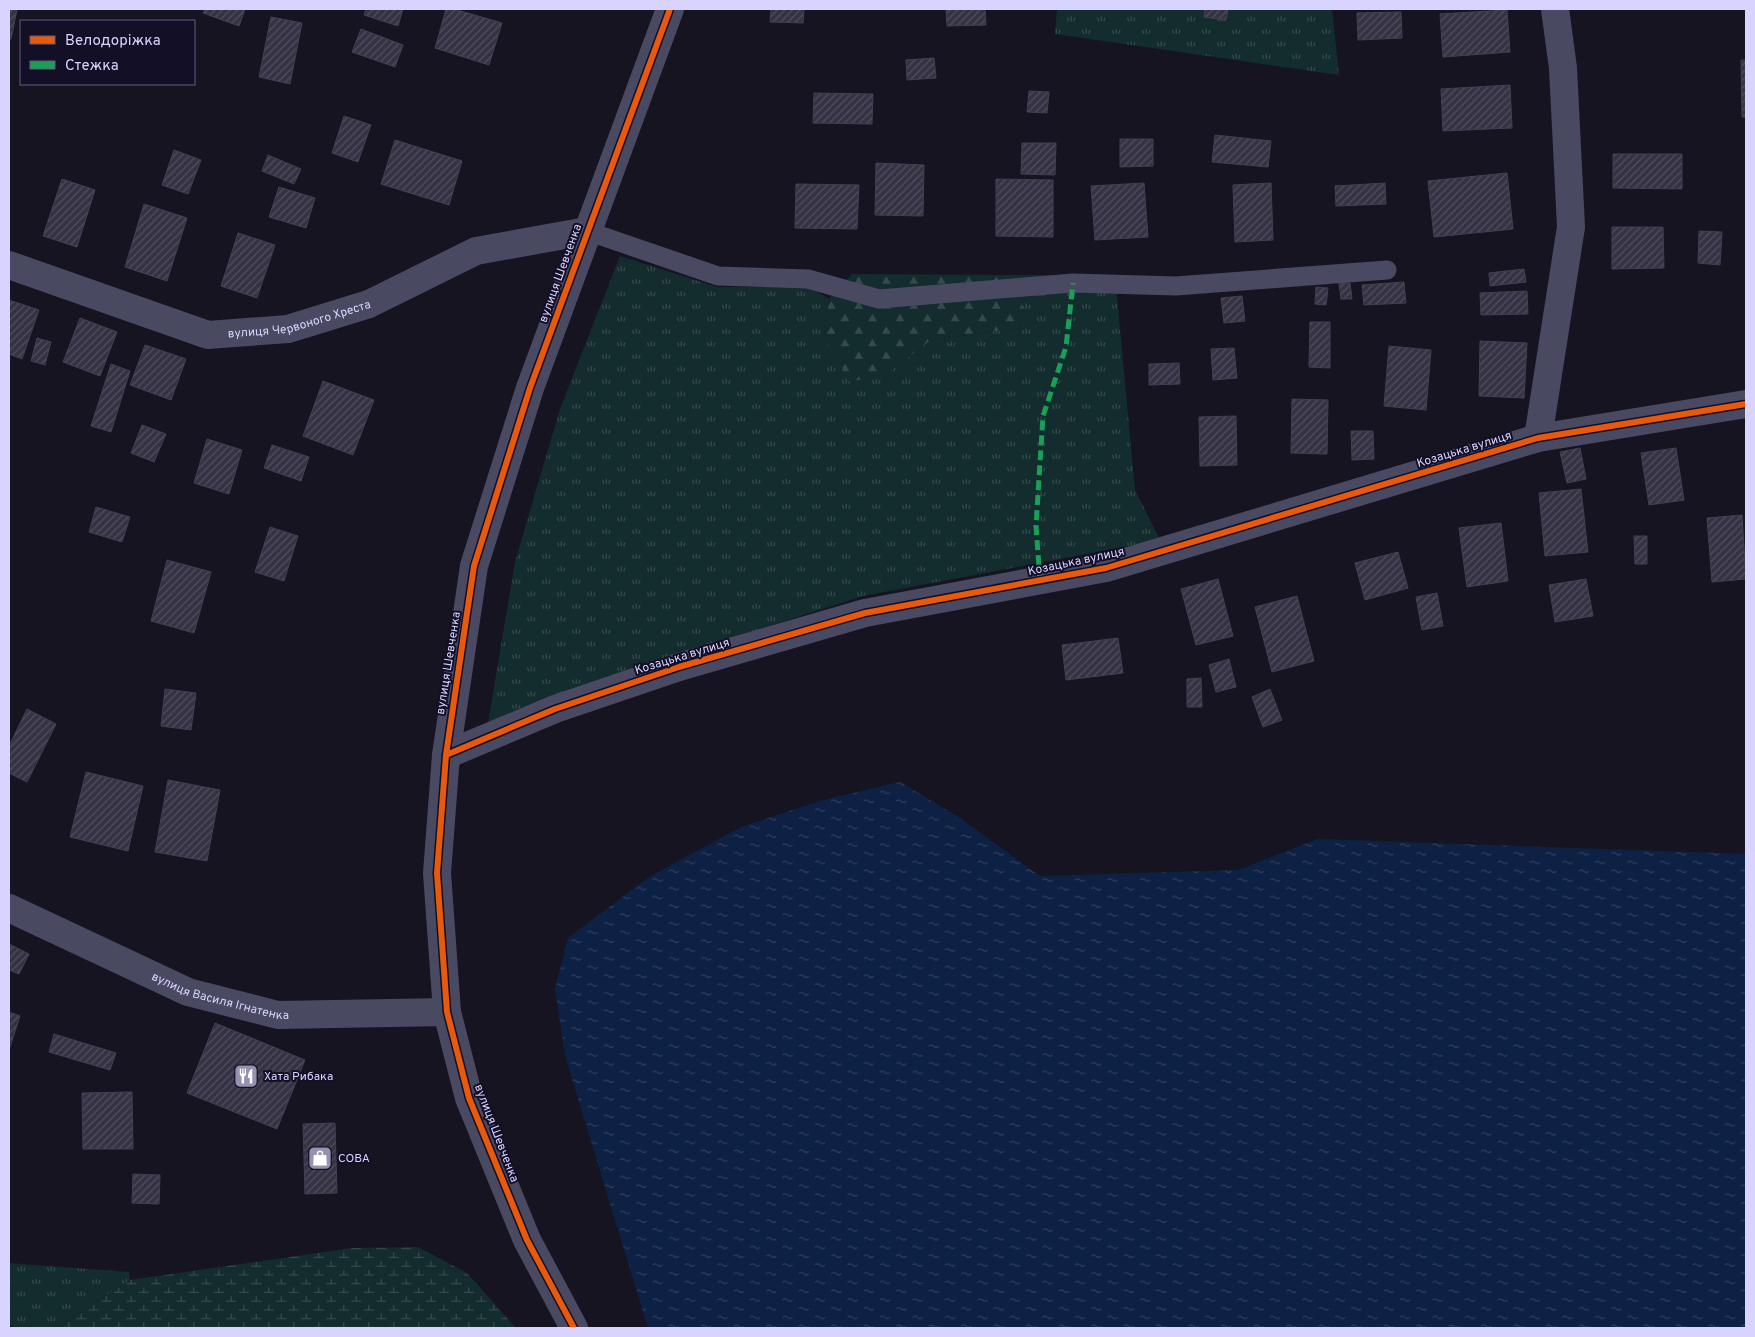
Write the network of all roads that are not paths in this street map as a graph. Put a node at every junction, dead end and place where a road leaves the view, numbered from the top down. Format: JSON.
{"nodes":[{"id":1,"x":670,"y":9,"type":"edge"},
{"id":2,"x":1556,"y":9,"type":"edge"},
{"id":3,"x":587,"y":231,"type":"junction"},
{"id":4,"x":9,"y":265,"type":"edge"},
{"id":5,"x":1387,"y":270,"type":"dead end"},
{"id":6,"x":1746,"y":404,"type":"edge"},
{"id":7,"x":1538,"y":438,"type":"junction"},
{"id":8,"x":446,"y":755,"type":"junction"},
{"id":9,"x":9,"y":908,"type":"edge"},
{"id":10,"x":447,"y":1012,"type":"junction"},
{"id":11,"x":574,"y":1328,"type":"edge"}],
"edges":[{"from":1,"to":3,"type":"street","name":"вулиця Шевченка"},
{"from":2,"to":7,"type":"street"},
{"from":3,"to":4,"type":"street","name":"вулиця Червоного Хреста"},
{"from":3,"to":5,"type":"lane"},
{"from":3,"to":8,"type":"street","name":"вулиця Шевченка"},
{"from":6,"to":7,"type":"street","name":"Козацька вулиця"},
{"from":7,"to":8,"type":"street","name":"Козацька вулиця"},
{"from":8,"to":10,"type":"street","name":"вулиця Шевченка"},
{"from":9,"to":10,"type":"street","name":"вулиця Василя Ігнатенка"},
{"from":10,"to":11,"type":"street","name":"вулиця Шевченка"}]}
